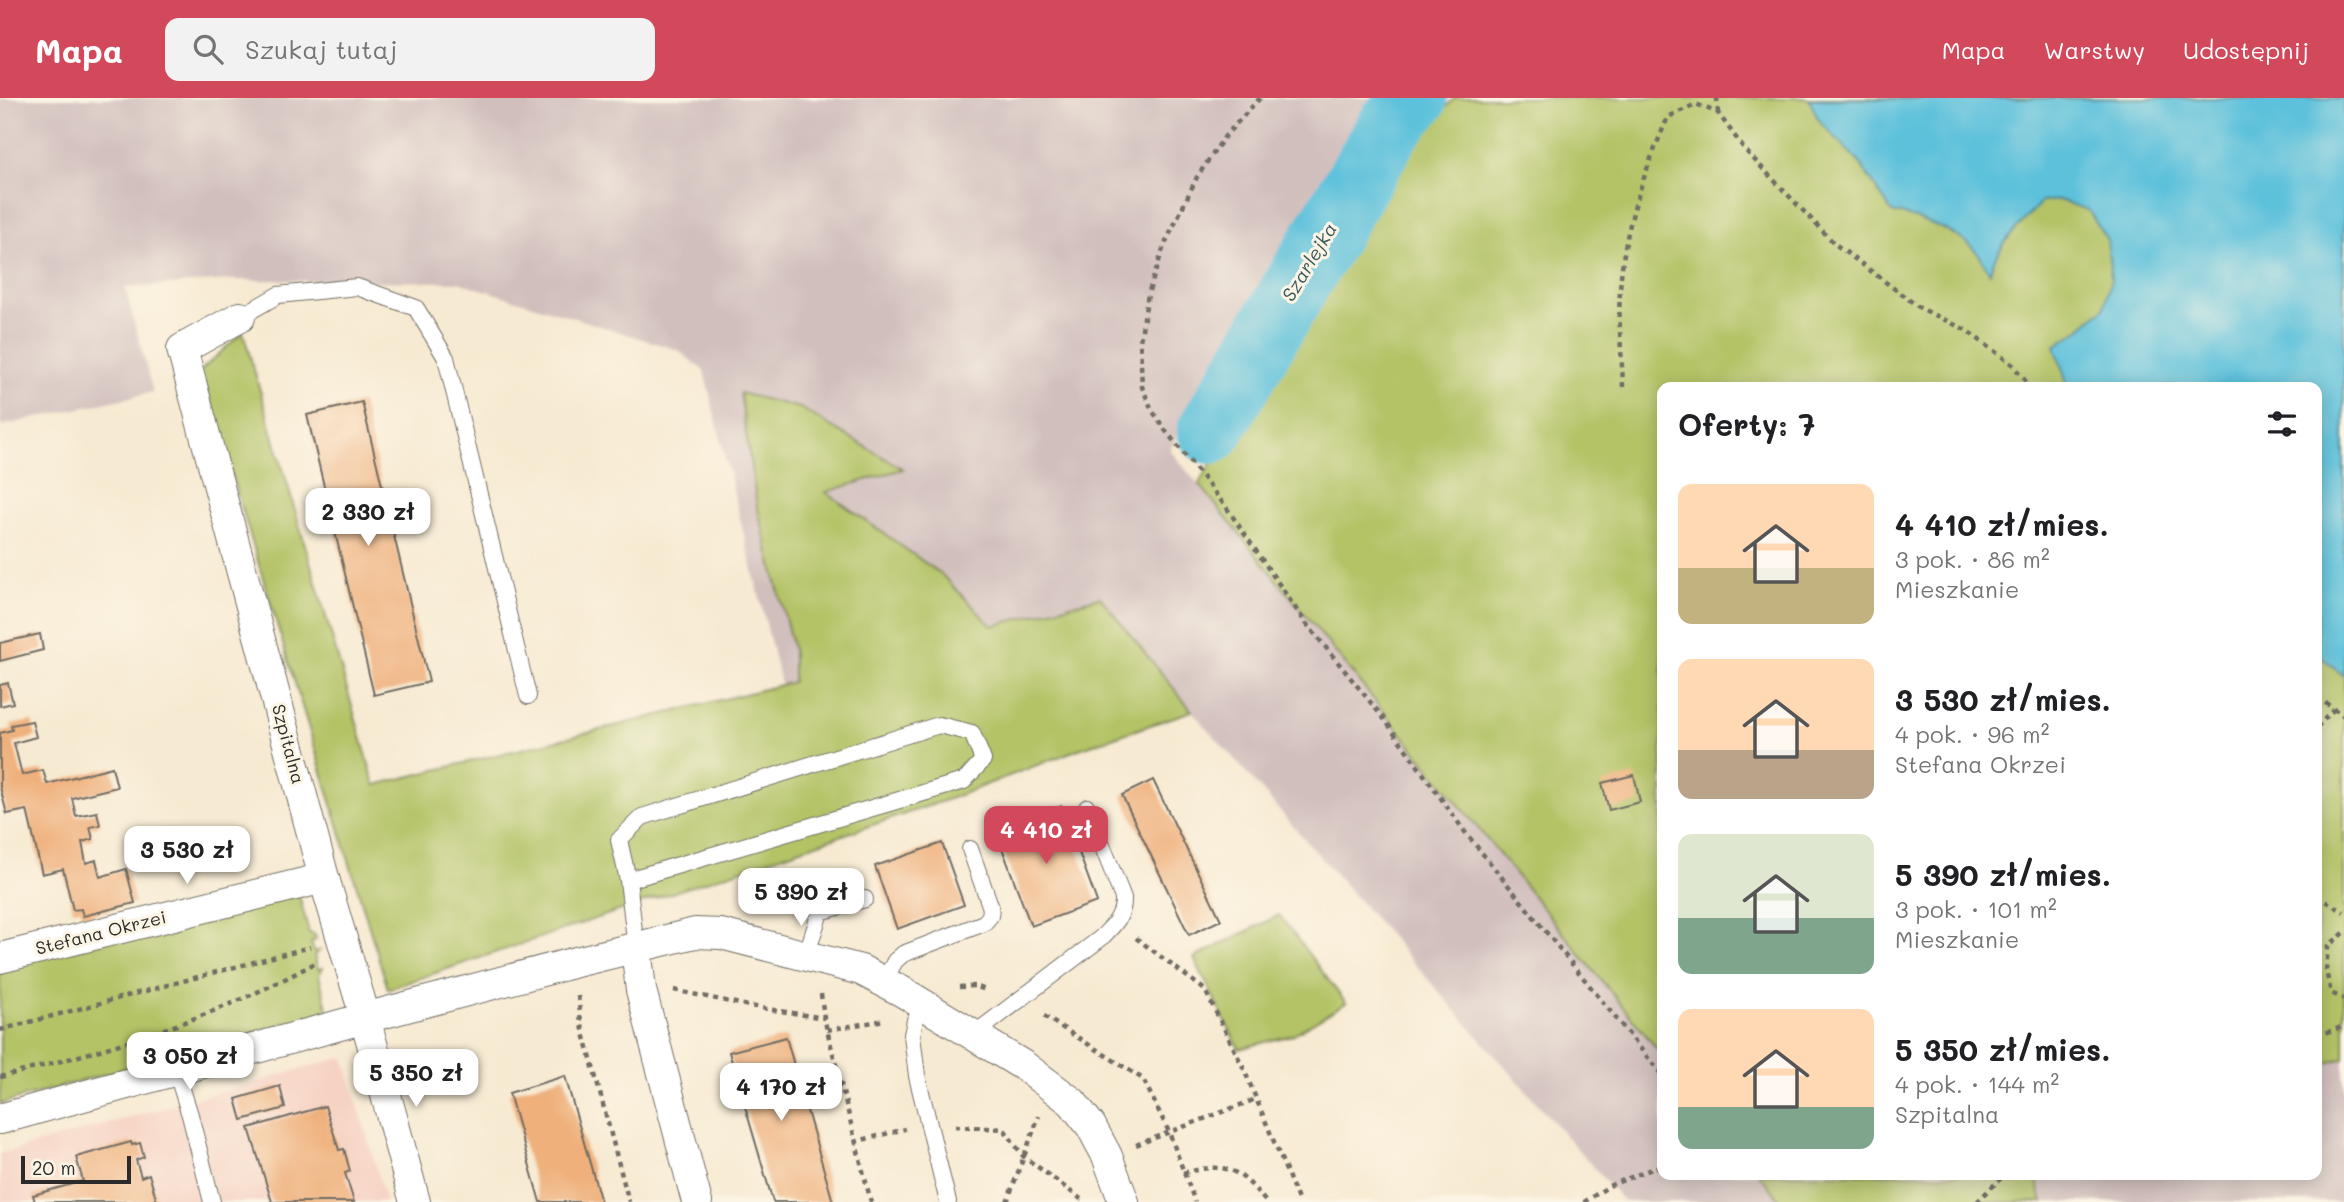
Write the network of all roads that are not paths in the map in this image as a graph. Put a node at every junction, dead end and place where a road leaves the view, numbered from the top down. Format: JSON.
{"nodes":[{"id":1,"x":240,"y":317,"type":"joint"},
{"id":2,"x":528,"y":696,"type":"dead end"},
{"id":3,"x":1087,"y":807,"type":"dead end"},
{"id":4,"x":970,"y":849,"type":"dead end"},
{"id":5,"x":324,"y":878,"type":"junction"},
{"id":6,"x":628,"y":880,"type":"junction"},
{"id":7,"x":865,"y":899,"type":"dead end"},
{"id":8,"x":635,"y":948,"type":"junction"},
{"id":9,"x":806,"y":956,"type":"junction"},
{"id":10,"x":0,"y":958,"type":"edge"},
{"id":11,"x":907,"y":1002,"type":"junction"},
{"id":12,"x":365,"y":1018,"type":"junction"},
{"id":13,"x":973,"y":1035,"type":"junction"},
{"id":14,"x":176,"y":1070,"type":"junction"},
{"id":15,"x":0,"y":1119,"type":"edge"},
{"id":16,"x":212,"y":1202,"type":"edge"},
{"id":17,"x":415,"y":1202,"type":"edge"},
{"id":18,"x":697,"y":1202,"type":"edge"},
{"id":19,"x":948,"y":1202,"type":"edge"},
{"id":20,"x":1124,"y":1202,"type":"edge"}],
"edges":[{"from":1,"to":2,"type":"lane"},
{"from":1,"to":5,"type":"street","name":"Szpitalna"},
{"from":3,"to":13,"type":"lane"},
{"from":4,"to":11,"type":"lane"},
{"from":5,"to":10,"type":"street","name":"Stefana Okrzei"},
{"from":5,"to":12,"type":"street","name":"Szpitalna"},
{"from":6,"to":6,"type":"lane"},
{"from":6,"to":8,"type":"lane"},
{"from":7,"to":9,"type":"lane"},
{"from":8,"to":9,"type":"street"},
{"from":8,"to":12,"type":"street"},
{"from":8,"to":18,"type":"street"},
{"from":9,"to":11,"type":"street"},
{"from":11,"to":13,"type":"street"},
{"from":11,"to":19,"type":"lane"},
{"from":12,"to":14,"type":"street"},
{"from":12,"to":17,"type":"street","name":"Szpitalna"},
{"from":13,"to":20,"type":"street"},
{"from":14,"to":15,"type":"street"},
{"from":14,"to":16,"type":"lane"}]}
